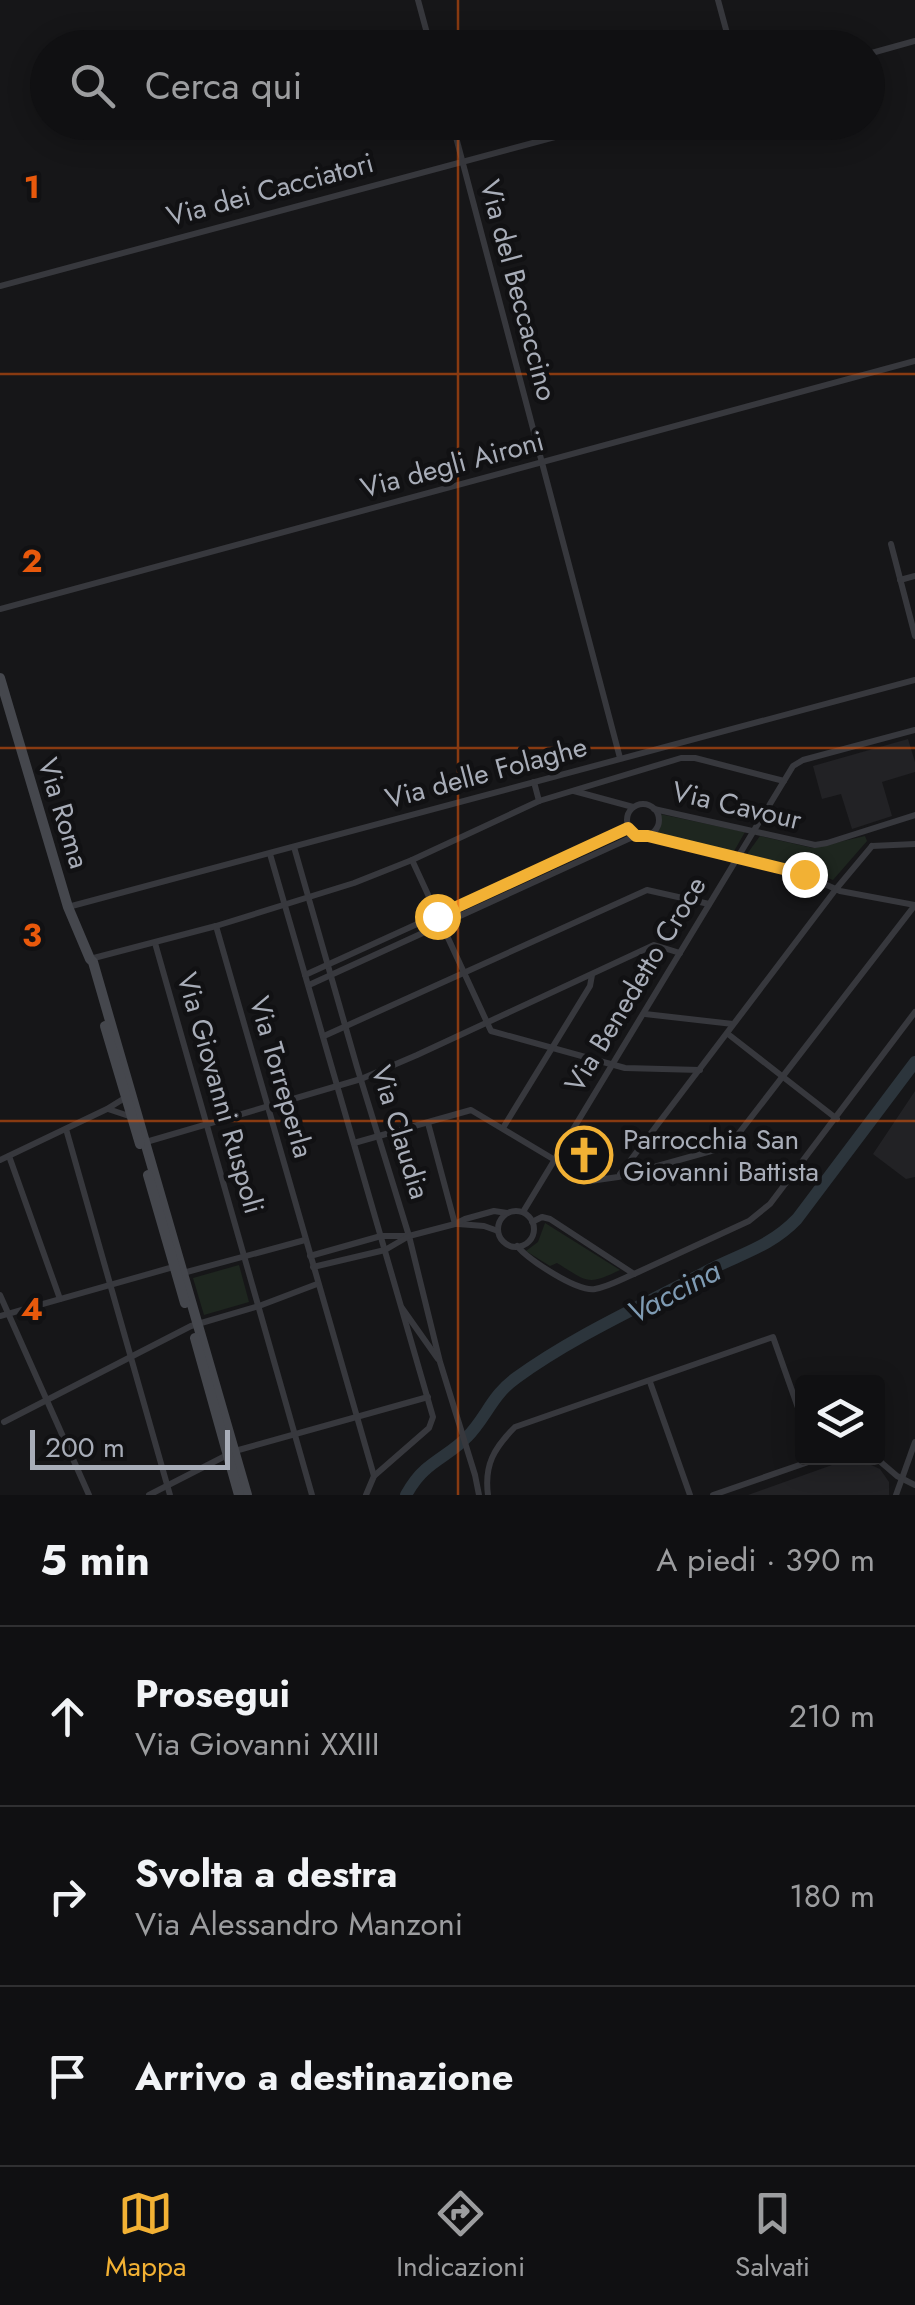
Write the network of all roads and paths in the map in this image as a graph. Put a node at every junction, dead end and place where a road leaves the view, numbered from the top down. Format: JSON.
{"nodes":[{"id":1,"x":418,"y":0,"type":"edge"},
{"id":2,"x":718,"y":0,"type":"edge"},
{"id":3,"x":426,"y":30,"type":"edge"},
{"id":4,"x":727,"y":30,"type":"edge"},
{"id":5,"x":915,"y":41,"type":"edge"},
{"id":6,"x":885,"y":49,"type":"edge"},
{"id":7,"x":457,"y":140,"type":"edge"},
{"id":8,"x":542,"y":140,"type":"edge"},
{"id":9,"x":462,"y":161,"type":"junction"},
{"id":10,"x":0,"y":286,"type":"edge"},
{"id":11,"x":915,"y":362,"type":"edge"},
{"id":12,"x":541,"y":463,"type":"junction"},
{"id":13,"x":891,"y":544,"type":"dead end"},
{"id":14,"x":915,"y":576,"type":"edge"},
{"id":15,"x":900,"y":580,"type":"junction"},
{"id":16,"x":0,"y":609,"type":"edge"},
{"id":17,"x":915,"y":636,"type":"edge"},
{"id":18,"x":0,"y":678,"type":"edge"},
{"id":19,"x":915,"y":680,"type":"edge"},
{"id":20,"x":915,"y":730,"type":"edge"},
{"id":21,"x":620,"y":758,"type":"junction"},
{"id":22,"x":784,"y":781,"type":"junction"},
{"id":23,"x":534,"y":782,"type":"junction"},
{"id":24,"x":573,"y":790,"type":"junction"},
{"id":25,"x":539,"y":801,"type":"junction"},
{"id":26,"x":633,"y":808,"type":"junction"},
{"id":27,"x":654,"y":809,"type":"junction"},
{"id":28,"x":915,"y":815,"type":"edge"},
{"id":29,"x":628,"y":828,"type":"junction"},
{"id":30,"x":755,"y":831,"type":"junction"},
{"id":31,"x":868,"y":831,"type":"junction"},
{"id":32,"x":636,"y":836,"type":"junction"},
{"id":33,"x":648,"y":836,"type":"junction"},
{"id":34,"x":915,"y":844,"type":"edge"},
{"id":35,"x":872,"y":846,"type":"junction"},
{"id":36,"x":294,"y":847,"type":"junction"},
{"id":37,"x":270,"y":854,"type":"junction"},
{"id":38,"x":738,"y":857,"type":"junction"},
{"id":39,"x":412,"y":860,"type":"junction"},
{"id":40,"x":536,"y":870,"type":"junction"},
{"id":41,"x":540,"y":880,"type":"junction"},
{"id":42,"x":836,"y":889,"type":"junction"},
{"id":43,"x":308,"y":896,"type":"junction"},
{"id":44,"x":285,"y":904,"type":"junction"},
{"id":45,"x":709,"y":904,"type":"junction"},
{"id":46,"x":915,"y":904,"type":"edge"},
{"id":47,"x":68,"y":907,"type":"junction"},
{"id":48,"x":437,"y":916,"type":"junction"},
{"id":49,"x":442,"y":925,"type":"junction"},
{"id":50,"x":216,"y":926,"type":"junction"},
{"id":51,"x":155,"y":943,"type":"junction"},
{"id":52,"x":680,"y":953,"type":"junction"},
{"id":53,"x":90,"y":959,"type":"junction"},
{"id":54,"x":328,"y":966,"type":"junction"},
{"id":55,"x":464,"y":972,"type":"junction"},
{"id":56,"x":305,"y":975,"type":"junction"},
{"id":57,"x":592,"y":975,"type":"junction"},
{"id":58,"x":331,"y":976,"type":"junction"},
{"id":59,"x":309,"y":985,"type":"junction"},
{"id":60,"x":915,"y":1012,"type":"edge"},
{"id":61,"x":645,"y":1014,"type":"junction"},
{"id":62,"x":487,"y":1023,"type":"junction"},
{"id":63,"x":735,"y":1024,"type":"junction"},
{"id":64,"x":345,"y":1026,"type":"junction"},
{"id":65,"x":728,"y":1034,"type":"junction"},
{"id":66,"x":324,"y":1036,"type":"junction"},
{"id":67,"x":554,"y":1048,"type":"junction"},
{"id":68,"x":613,"y":1064,"type":"junction"},
{"id":69,"x":700,"y":1070,"type":"junction"},
{"id":70,"x":784,"y":1077,"type":"junction"},
{"id":71,"x":361,"y":1078,"type":"junction"},
{"id":72,"x":338,"y":1086,"type":"junction"},
{"id":73,"x":130,"y":1096,"type":"junction"},
{"id":74,"x":266,"y":1106,"type":"junction"},
{"id":75,"x":107,"y":1109,"type":"junction"},
{"id":76,"x":132,"y":1117,"type":"junction"},
{"id":77,"x":837,"y":1119,"type":"junction"},
{"id":78,"x":428,"y":1122,"type":"junction"},
{"id":79,"x":205,"y":1123,"type":"junction"},
{"id":80,"x":66,"y":1128,"type":"junction"},
{"id":81,"x":503,"y":1128,"type":"junction"},
{"id":82,"x":379,"y":1137,"type":"junction"},
{"id":83,"x":143,"y":1142,"type":"junction"},
{"id":84,"x":354,"y":1143,"type":"junction"},
{"id":85,"x":8,"y":1156,"type":"junction"},
{"id":86,"x":0,"y":1160,"type":"edge"},
{"id":87,"x":555,"y":1160,"type":"junction"},
{"id":88,"x":618,"y":1177,"type":"junction"},
{"id":89,"x":523,"y":1212,"type":"junction"},
{"id":90,"x":508,"y":1213,"type":"junction"},
{"id":91,"x":532,"y":1222,"type":"junction"},
{"id":92,"x":456,"y":1224,"type":"junction"},
{"id":93,"x":498,"y":1231,"type":"junction"},
{"id":94,"x":381,"y":1236,"type":"junction"},
{"id":95,"x":409,"y":1236,"type":"junction"},
{"id":96,"x":305,"y":1240,"type":"junction"},
{"id":97,"x":517,"y":1246,"type":"junction"},
{"id":98,"x":385,"y":1250,"type":"junction"},
{"id":99,"x":244,"y":1256,"type":"junction"},
{"id":100,"x":310,"y":1256,"type":"junction"},
{"id":101,"x":313,"y":1267,"type":"junction"},
{"id":102,"x":179,"y":1270,"type":"junction"},
{"id":103,"x":634,"y":1274,"type":"junction"},
{"id":104,"x":110,"y":1284,"type":"junction"},
{"id":105,"x":317,"y":1284,"type":"junction"},
{"id":106,"x":0,"y":1295,"type":"edge"},
{"id":107,"x":60,"y":1300,"type":"junction"},
{"id":108,"x":398,"y":1302,"type":"junction"},
{"id":109,"x":259,"y":1306,"type":"junction"},
{"id":110,"x":4,"y":1315,"type":"edge"},
{"id":111,"x":194,"y":1325,"type":"junction"},
{"id":112,"x":130,"y":1358,"type":"junction"},
{"id":113,"x":440,"y":1362,"type":"junction"},
{"id":114,"x":650,"y":1382,"type":"junction"},
{"id":115,"x":428,"y":1397,"type":"junction"},
{"id":116,"x":795,"y":1399,"type":"edge"},
{"id":117,"x":46,"y":1401,"type":"junction"},
{"id":118,"x":356,"y":1418,"type":"junction"},
{"id":119,"x":4,"y":1422,"type":"dead end"},
{"id":120,"x":295,"y":1434,"type":"junction"},
{"id":121,"x":915,"y":1442,"type":"edge"},
{"id":122,"x":231,"y":1452,"type":"junction"},
{"id":123,"x":797,"y":1465,"type":"edge"},
{"id":124,"x":885,"y":1465,"type":"edge"},
{"id":125,"x":374,"y":1476,"type":"junction"},
{"id":126,"x":902,"y":1478,"type":"junction"},
{"id":127,"x":915,"y":1485,"type":"edge"},
{"id":128,"x":167,"y":1486,"type":"junction"},
{"id":129,"x":89,"y":1495,"type":"edge"},
{"id":130,"x":149,"y":1495,"type":"edge"},
{"id":131,"x":170,"y":1495,"type":"edge"},
{"id":132,"x":239,"y":1495,"type":"edge"},
{"id":133,"x":247,"y":1495,"type":"edge"},
{"id":134,"x":312,"y":1495,"type":"edge"},
{"id":135,"x":366,"y":1495,"type":"edge"},
{"id":136,"x":478,"y":1495,"type":"edge"},
{"id":137,"x":488,"y":1495,"type":"edge"},
{"id":138,"x":690,"y":1495,"type":"edge"},
{"id":139,"x":713,"y":1495,"type":"edge"},
{"id":140,"x":896,"y":1495,"type":"edge"}],
"edges":[{"from":1,"to":3,"type":"street"},
{"from":2,"to":4,"type":"street"},
{"from":5,"to":6,"type":"street"},
{"from":7,"to":9,"type":"street","name":"Via del Beccaccino"},
{"from":8,"to":9,"type":"street","name":"Via dei Cacciatori"},
{"from":9,"to":10,"type":"street","name":"Via dei Cacciatori"},
{"from":9,"to":12,"type":"street","name":"Via del Beccaccino"},
{"from":11,"to":12,"type":"street","name":"Via degli Aironi"},
{"from":12,"to":16,"type":"street","name":"Via degli Aironi"},
{"from":12,"to":21,"type":"street","name":"Via del Beccaccino"},
{"from":13,"to":15,"type":"street"},
{"from":14,"to":15,"type":"street"},
{"from":15,"to":17,"type":"street"},
{"from":18,"to":47,"type":"street","name":"Via Roma"},
{"from":19,"to":21,"type":"street","name":"Via delle Folaghe"},
{"from":20,"to":22,"type":"street"},
{"from":21,"to":23,"type":"street","name":"Via delle Folaghe"},
{"from":22,"to":24,"type":"street"},
{"from":22,"to":30,"type":"street","name":"Via Benedetto Croce"},
{"from":23,"to":25,"type":"street"},
{"from":23,"to":36,"type":"street","name":"Via delle Folaghe"},
{"from":24,"to":25,"type":"street"},
{"from":24,"to":26,"type":"street","name":"Via Cavour"},
{"from":25,"to":39,"type":"street"},
{"from":26,"to":27,"type":"street"},
{"from":26,"to":29,"type":"street"},
{"from":27,"to":30,"type":"street","name":"Via Cavour"},
{"from":27,"to":33,"type":"street"},
{"from":28,"to":31,"type":"street","name":"Via Cavour"},
{"from":29,"to":32,"type":"street"},
{"from":29,"to":40,"type":"street"},
{"from":30,"to":31,"type":"street","name":"Via Cavour"},
{"from":30,"to":38,"type":"street","name":"Via Benedetto Croce"},
{"from":31,"to":35,"type":"street"},
{"from":32,"to":33,"type":"street"},
{"from":32,"to":41,"type":"street"},
{"from":33,"to":38,"type":"street"},
{"from":34,"to":35,"type":"street"},
{"from":35,"to":42,"type":"street"},
{"from":36,"to":37,"type":"street","name":"Via delle Folaghe"},
{"from":36,"to":43,"type":"street","name":"Via Claudia"},
{"from":37,"to":44,"type":"street","name":"Via Claudia"},
{"from":37,"to":47,"type":"street","name":"Via delle Folaghe"},
{"from":38,"to":42,"type":"street"},
{"from":38,"to":45,"type":"street","name":"Via Benedetto Croce"},
{"from":39,"to":43,"type":"street"},
{"from":39,"to":48,"type":"street"},
{"from":40,"to":41,"type":"street"},
{"from":40,"to":48,"type":"street"},
{"from":41,"to":49,"type":"street"},
{"from":42,"to":46,"type":"street"},
{"from":42,"to":63,"type":"street"},
{"from":43,"to":44,"type":"street"},
{"from":43,"to":54,"type":"street","name":"Via Claudia"},
{"from":44,"to":50,"type":"street"},
{"from":44,"to":56,"type":"street","name":"Via Claudia"},
{"from":45,"to":52,"type":"street","name":"Via Benedetto Croce"},
{"from":45,"to":55,"type":"street"},
{"from":46,"to":70,"type":"street"},
{"from":47,"to":53,"type":"street","name":"Via Roma"},
{"from":48,"to":49,"type":"street"},
{"from":48,"to":54,"type":"street"},
{"from":49,"to":55,"type":"street"},
{"from":49,"to":58,"type":"street"},
{"from":50,"to":51,"type":"street"},
{"from":50,"to":74,"type":"street","name":"Via Torreperla"},
{"from":51,"to":53,"type":"street"},
{"from":51,"to":79,"type":"street","name":"Via Giovanni Ruspoli"},
{"from":52,"to":57,"type":"street"},
{"from":52,"to":61,"type":"street","name":"Via Benedetto Croce"},
{"from":53,"to":73,"type":"street","name":"Via Roma"},
{"from":54,"to":56,"type":"street"},
{"from":54,"to":58,"type":"street","name":"Via Claudia"},
{"from":55,"to":62,"type":"street"},
{"from":55,"to":64,"type":"street"},
{"from":56,"to":59,"type":"street","name":"Via Claudia"},
{"from":57,"to":62,"type":"street"},
{"from":57,"to":67,"type":"street"},
{"from":58,"to":59,"type":"street"},
{"from":58,"to":64,"type":"street","name":"Via Claudia"},
{"from":59,"to":66,"type":"street","name":"Via Claudia"},
{"from":60,"to":77,"type":"street"},
{"from":61,"to":63,"type":"street"},
{"from":61,"to":68,"type":"street","name":"Via Benedetto Croce"},
{"from":62,"to":67,"type":"street"},
{"from":62,"to":71,"type":"street"},
{"from":63,"to":65,"type":"street"},
{"from":64,"to":66,"type":"street"},
{"from":64,"to":71,"type":"street","name":"Via Claudia"},
{"from":65,"to":69,"type":"street"},
{"from":65,"to":70,"type":"street"},
{"from":66,"to":72,"type":"street","name":"Via Claudia"},
{"from":67,"to":68,"type":"street"},
{"from":67,"to":81,"type":"street"},
{"from":68,"to":69,"type":"street"},
{"from":68,"to":87,"type":"street","name":"Via Benedetto Croce"},
{"from":69,"to":88,"type":"street"},
{"from":70,"to":77,"type":"street"},
{"from":70,"to":88,"type":"street"},
{"from":71,"to":72,"type":"street"},
{"from":71,"to":82,"type":"street","name":"Via Claudia"},
{"from":72,"to":74,"type":"street"},
{"from":72,"to":84,"type":"street","name":"Via Claudia"},
{"from":73,"to":75,"type":"street"},
{"from":73,"to":76,"type":"street","name":"Via Roma"},
{"from":73,"to":83,"type":"street","name":"Via Roma"},
{"from":74,"to":79,"type":"street"},
{"from":74,"to":96,"type":"street","name":"Via Torreperla"},
{"from":75,"to":76,"type":"street"},
{"from":75,"to":80,"type":"street"},
{"from":76,"to":83,"type":"street","name":"Via Roma"},
{"from":77,"to":103,"type":"street"},
{"from":78,"to":81,"type":"street"},
{"from":78,"to":82,"type":"street"},
{"from":78,"to":92,"type":"street"},
{"from":79,"to":83,"type":"street"},
{"from":79,"to":99,"type":"street","name":"Via Giovanni Ruspoli"},
{"from":80,"to":85,"type":"street"},
{"from":80,"to":104,"type":"street"},
{"from":81,"to":87,"type":"street"},
{"from":82,"to":84,"type":"street"},
{"from":82,"to":95,"type":"street","name":"Via Claudia"},
{"from":83,"to":102,"type":"street","name":"Via Roma"},
{"from":84,"to":94,"type":"street","name":"Via Claudia"},
{"from":85,"to":86,"type":"street"},
{"from":85,"to":107,"type":"street"},
{"from":87,"to":88,"type":"street"},
{"from":87,"to":89,"type":"street","name":"Via Benedetto Croce"},
{"from":89,"to":90,"type":"street"},
{"from":89,"to":91,"type":"street"},
{"from":90,"to":92,"type":"street"},
{"from":90,"to":93,"type":"street"},
{"from":91,"to":97,"type":"street"},
{"from":91,"to":103,"type":"street"},
{"from":92,"to":93,"type":"street"},
{"from":92,"to":95,"type":"street"},
{"from":93,"to":97,"type":"street"},
{"from":94,"to":95,"type":"street"},
{"from":94,"to":98,"type":"street","name":"Via Claudia"},
{"from":94,"to":100,"type":"street"},
{"from":95,"to":98,"type":"street"},
{"from":95,"to":113,"type":"street","name":"Via Claudia"},
{"from":96,"to":99,"type":"street"},
{"from":96,"to":100,"type":"street","name":"Via Torreperla"},
{"from":97,"to":103,"type":"street"},
{"from":98,"to":101,"type":"street"},
{"from":98,"to":108,"type":"street","name":"Via Claudia"},
{"from":99,"to":102,"type":"street"},
{"from":99,"to":109,"type":"street","name":"Via Giovanni Ruspoli"},
{"from":100,"to":101,"type":"street","name":"Via Torreperla"},
{"from":101,"to":105,"type":"street","name":"Via Torreperla"},
{"from":102,"to":104,"type":"street"},
{"from":102,"to":111,"type":"street","name":"Via Roma"},
{"from":104,"to":107,"type":"street"},
{"from":104,"to":112,"type":"street"},
{"from":105,"to":109,"type":"street"},
{"from":105,"to":118,"type":"street"},
{"from":106,"to":110,"type":"street"},
{"from":107,"to":110,"type":"street"},
{"from":108,"to":113,"type":"street","name":"Via Claudia"},
{"from":108,"to":115,"type":"street","name":"Via Claudia"},
{"from":109,"to":111,"type":"street"},
{"from":109,"to":120,"type":"street"},
{"from":110,"to":117,"type":"street"},
{"from":111,"to":112,"type":"street"},
{"from":111,"to":122,"type":"street","name":"Via Roma"},
{"from":112,"to":117,"type":"street"},
{"from":112,"to":128,"type":"street"},
{"from":113,"to":136,"type":"street"},
{"from":114,"to":116,"type":"street"},
{"from":114,"to":137,"type":"street"},
{"from":114,"to":138,"type":"street"},
{"from":115,"to":118,"type":"street"},
{"from":115,"to":125,"type":"street"},
{"from":117,"to":119,"type":"street"},
{"from":117,"to":129,"type":"street"},
{"from":118,"to":120,"type":"street"},
{"from":118,"to":125,"type":"street"},
{"from":120,"to":122,"type":"street"},
{"from":120,"to":134,"type":"street"},
{"from":121,"to":126,"type":"street"},
{"from":122,"to":128,"type":"street"},
{"from":122,"to":132,"type":"street","name":"Via Roma"},
{"from":122,"to":133,"type":"street","name":"Via Roma"},
{"from":123,"to":139,"type":"street"},
{"from":124,"to":126,"type":"street"},
{"from":125,"to":135,"type":"street"},
{"from":126,"to":127,"type":"street"},
{"from":126,"to":140,"type":"street"},
{"from":128,"to":130,"type":"street"},
{"from":128,"to":131,"type":"street"}]}
